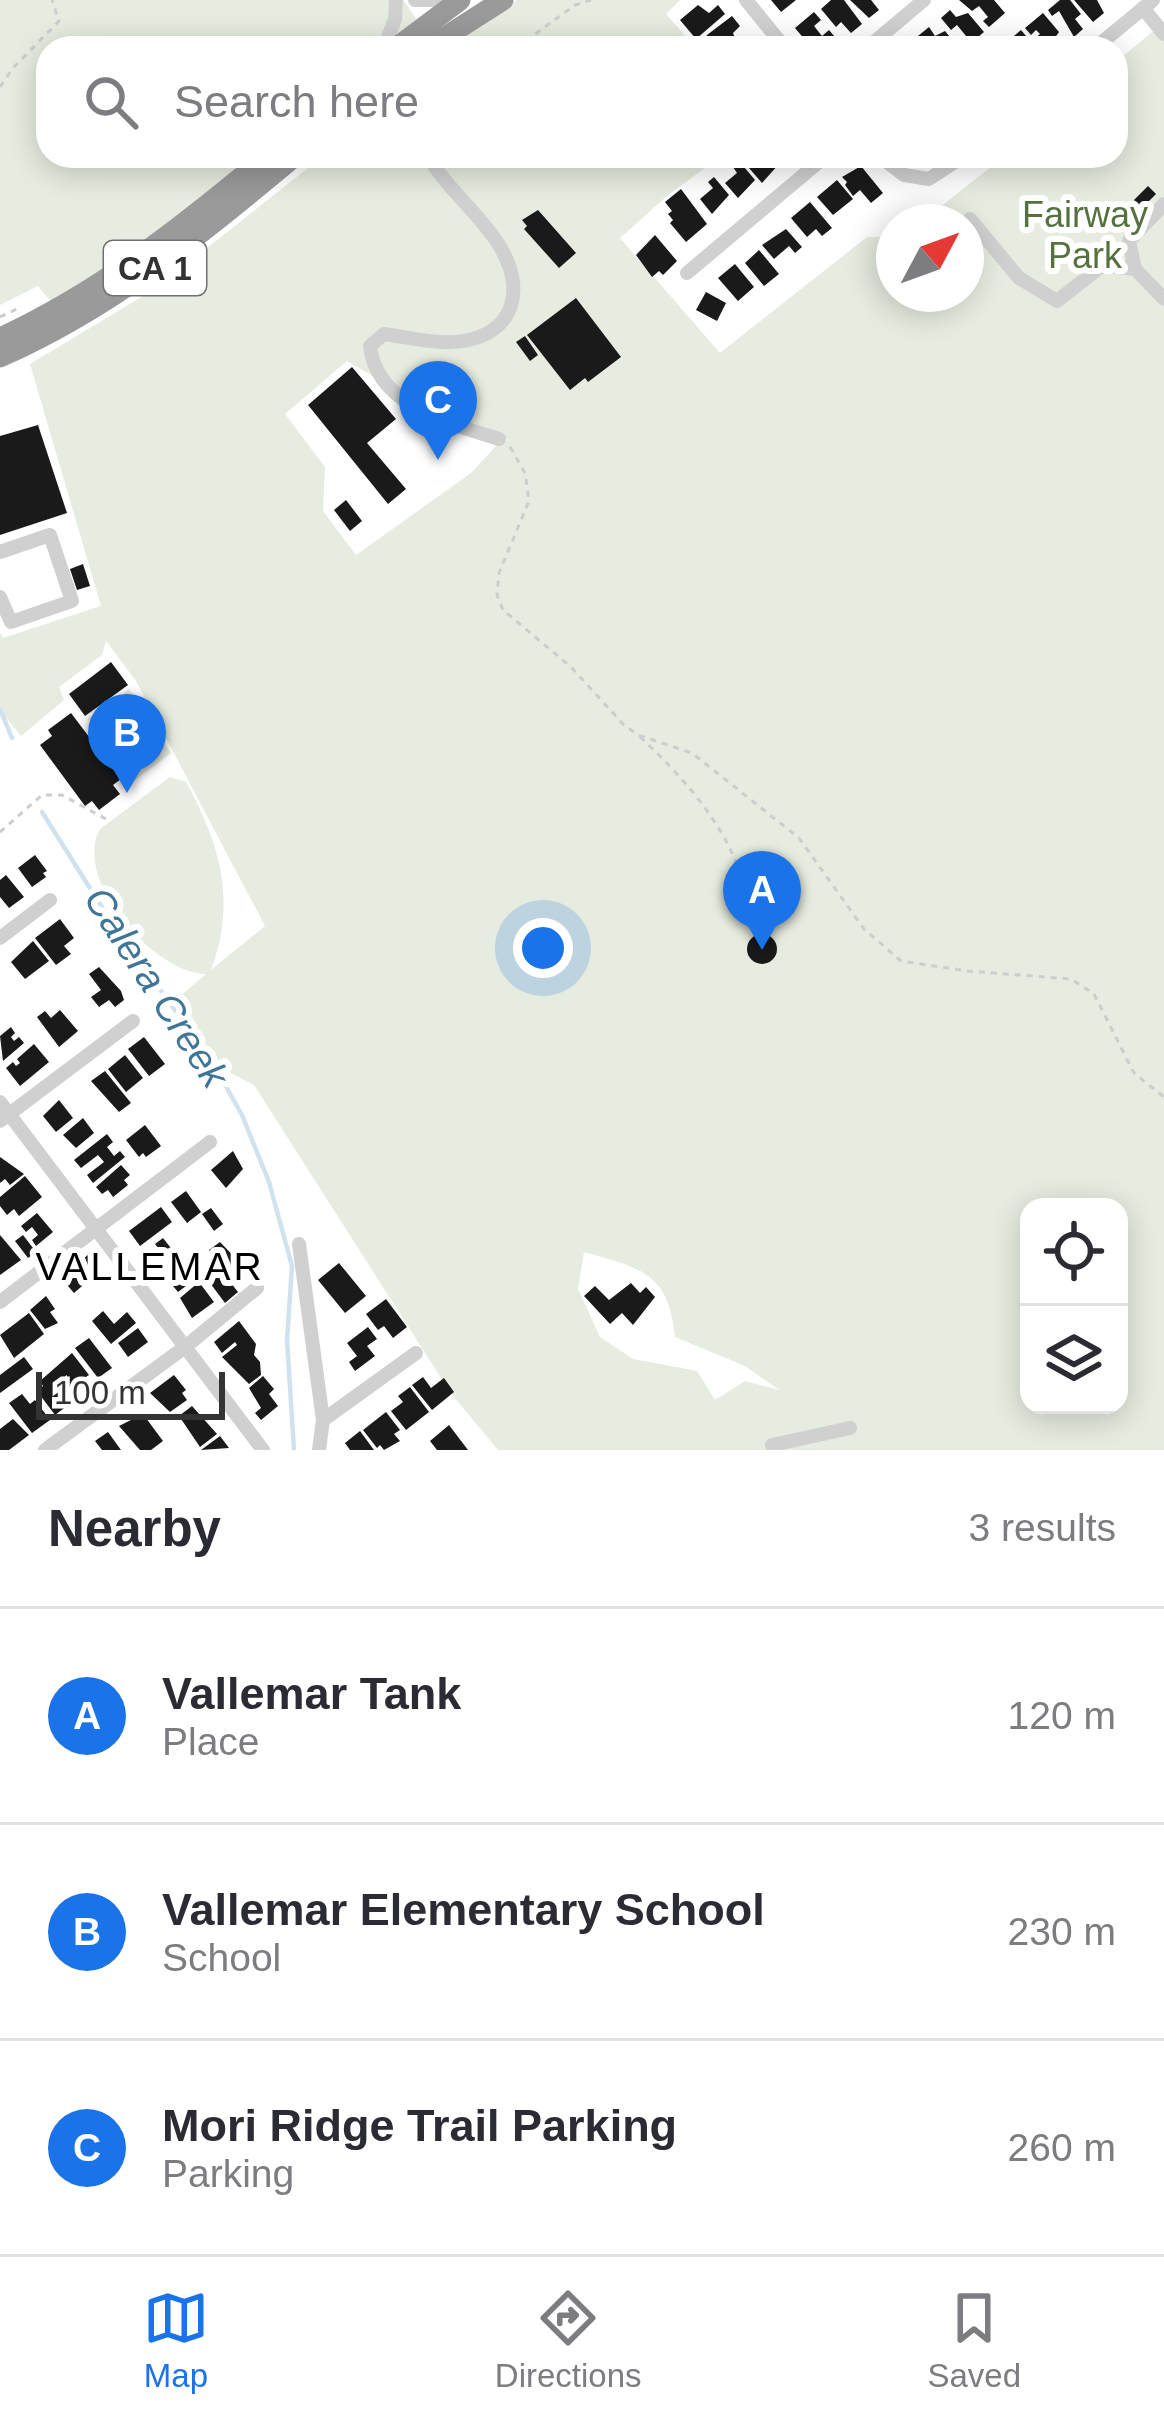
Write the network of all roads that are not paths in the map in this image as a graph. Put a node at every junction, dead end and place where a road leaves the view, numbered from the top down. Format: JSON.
{"nodes":[{"id":1,"x":396,"y":0,"type":"edge"},
{"id":2,"x":416,"y":0,"type":"edge"},
{"id":3,"x":446,"y":0,"type":"edge"},
{"id":4,"x":460,"y":0,"type":"edge"},
{"id":5,"x":503,"y":0,"type":"edge"},
{"id":6,"x":746,"y":0,"type":"edge"},
{"id":7,"x":925,"y":0,"type":"edge"},
{"id":8,"x":1148,"y":4,"type":"edge"},
{"id":9,"x":1164,"y":34,"type":"edge"},
{"id":10,"x":389,"y":36,"type":"edge"},
{"id":11,"x":413,"y":36,"type":"edge"},
{"id":12,"x":449,"y":36,"type":"edge"},
{"id":13,"x":775,"y":36,"type":"edge"},
{"id":14,"x":882,"y":36,"type":"edge"},
{"id":15,"x":1109,"y":36,"type":"edge"},
{"id":16,"x":252,"y":168,"type":"edge"},
{"id":17,"x":280,"y":168,"type":"edge"},
{"id":18,"x":435,"y":168,"type":"edge"},
{"id":19,"x":812,"y":168,"type":"edge"},
{"id":20,"x":895,"y":168,"type":"edge"},
{"id":21,"x":949,"y":168,"type":"edge"},
{"id":22,"x":1164,"y":204,"type":"edge"},
{"id":23,"x":984,"y":236,"type":"edge"},
{"id":24,"x":1135,"y":269,"type":"junction"},
{"id":25,"x":687,"y":273,"type":"dead end"},
{"id":26,"x":1164,"y":299,"type":"edge"},
{"id":27,"x":0,"y":338,"type":"edge"},
{"id":28,"x":0,"y":357,"type":"edge"},
{"id":29,"x":499,"y":439,"type":"road end"},
{"id":30,"x":0,"y":552,"type":"edge"},
{"id":31,"x":0,"y":597,"type":"edge"},
{"id":32,"x":50,"y":900,"type":"dead end"},
{"id":33,"x":0,"y":938,"type":"edge"},
{"id":34,"x":133,"y":1021,"type":"dead end"},
{"id":35,"x":3,"y":1112,"type":"edge"},
{"id":36,"x":209,"y":1142,"type":"dead end"},
{"id":37,"x":96,"y":1228,"type":"junction"},
{"id":38,"x":299,"y":1244,"type":"dead end"},
{"id":39,"x":256,"y":1288,"type":"dead end"},
{"id":40,"x":0,"y":1302,"type":"edge"},
{"id":41,"x":185,"y":1347,"type":"junction"},
{"id":42,"x":416,"y":1353,"type":"dead end"},
{"id":43,"x":323,"y":1420,"type":"junction"},
{"id":44,"x":850,"y":1428,"type":"dead end"},
{"id":45,"x":772,"y":1445,"type":"dead end"},
{"id":46,"x":45,"y":1450,"type":"edge"},
{"id":47,"x":263,"y":1450,"type":"edge"},
{"id":48,"x":319,"y":1450,"type":"edge"}],
"edges":[{"from":1,"to":10,"type":"street"},
{"from":2,"to":3,"type":"street"},
{"from":4,"to":11,"type":"highway"},
{"from":5,"to":12,"type":"highway"},
{"from":6,"to":13,"type":"street"},
{"from":7,"to":14,"type":"street"},
{"from":8,"to":9,"type":"street"},
{"from":8,"to":15,"type":"street"},
{"from":16,"to":27,"type":"highway","number":"CA 1"},
{"from":17,"to":28,"type":"highway","number":"CA 1"},
{"from":18,"to":29,"type":"street"},
{"from":19,"to":25,"type":"street"},
{"from":20,"to":21,"type":"street"},
{"from":22,"to":24,"type":"street"},
{"from":23,"to":24,"type":"street"},
{"from":24,"to":26,"type":"street"},
{"from":30,"to":31,"type":"street"},
{"from":32,"to":33,"type":"street"},
{"from":34,"to":35,"type":"street"},
{"from":35,"to":37,"type":"street"},
{"from":36,"to":37,"type":"street"},
{"from":37,"to":40,"type":"street"},
{"from":37,"to":41,"type":"street"},
{"from":38,"to":43,"type":"street"},
{"from":39,"to":41,"type":"street"},
{"from":41,"to":46,"type":"street"},
{"from":41,"to":47,"type":"street"},
{"from":42,"to":43,"type":"street"},
{"from":43,"to":48,"type":"street"},
{"from":44,"to":45,"type":"street"}]}
